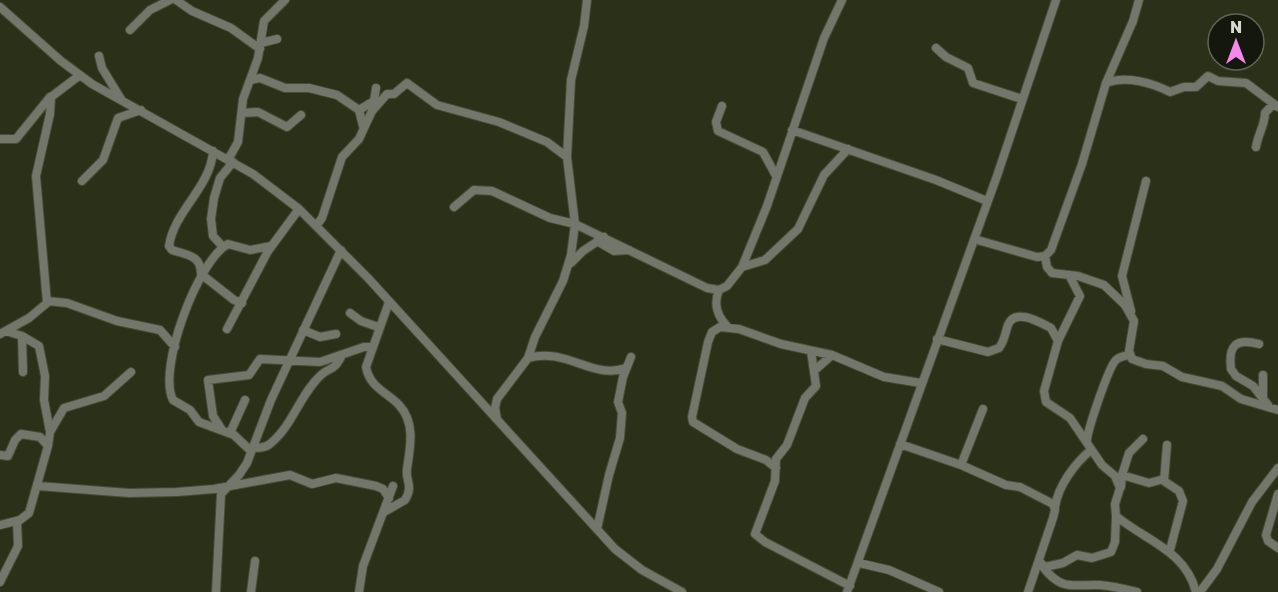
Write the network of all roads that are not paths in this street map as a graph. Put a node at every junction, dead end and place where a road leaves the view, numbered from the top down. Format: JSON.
{"nodes":[{"id":1,"x":170,"y":0,"type":"edge"},
{"id":2,"x":176,"y":0,"type":"edge"},
{"id":3,"x":285,"y":0,"type":"edge"},
{"id":4,"x":587,"y":0,"type":"edge"},
{"id":5,"x":842,"y":0,"type":"edge"},
{"id":6,"x":1056,"y":0,"type":"edge"},
{"id":7,"x":1139,"y":0,"type":"edge"},
{"id":8,"x":0,"y":7,"type":"edge"},
{"id":9,"x":130,"y":30,"type":"dead end"},
{"id":10,"x":277,"y":39,"type":"dead end"},
{"id":11,"x":260,"y":46,"type":"junction"},
{"id":12,"x":936,"y":48,"type":"dead end"},
{"id":13,"x":99,"y":56,"type":"dead end"},
{"id":14,"x":80,"y":75,"type":"junction"},
{"id":15,"x":250,"y":80,"type":"junction"},
{"id":16,"x":1106,"y":83,"type":"junction"},
{"id":17,"x":376,"y":88,"type":"dead end"},
{"id":18,"x":51,"y":97,"type":"junction"},
{"id":19,"x":1022,"y":99,"type":"junction"},
{"id":20,"x":122,"y":100,"type":"junction"},
{"id":21,"x":722,"y":105,"type":"dead end"},
{"id":22,"x":1276,"y":105,"type":"edge"},
{"id":23,"x":141,"y":110,"type":"junction"},
{"id":24,"x":359,"y":110,"type":"junction"},
{"id":25,"x":242,"y":113,"type":"junction"},
{"id":26,"x":301,"y":115,"type":"dead end"},
{"id":27,"x":363,"y":126,"type":"junction"},
{"id":28,"x":792,"y":130,"type":"junction"},
{"id":29,"x":0,"y":139,"type":"edge"},
{"id":30,"x":1256,"y":147,"type":"dead end"},
{"id":31,"x":848,"y":149,"type":"junction"},
{"id":32,"x":213,"y":151,"type":"junction"},
{"id":33,"x":567,"y":157,"type":"junction"},
{"id":34,"x":230,"y":161,"type":"junction"},
{"id":35,"x":775,"y":174,"type":"junction"},
{"id":36,"x":82,"y":181,"type":"dead end"},
{"id":37,"x":1146,"y":181,"type":"dead end"},
{"id":38,"x":987,"y":201,"type":"junction"},
{"id":39,"x":454,"y":207,"type":"dead end"},
{"id":40,"x":299,"y":210,"type":"junction"},
{"id":41,"x":575,"y":224,"type":"junction"},
{"id":42,"x":316,"y":226,"type":"junction"},
{"id":43,"x":601,"y":239,"type":"junction"},
{"id":44,"x":974,"y":239,"type":"junction"},
{"id":45,"x":271,"y":246,"type":"junction"},
{"id":46,"x":223,"y":247,"type":"junction"},
{"id":47,"x":341,"y":250,"type":"junction"},
{"id":48,"x":1045,"y":256,"type":"junction"},
{"id":49,"x":568,"y":266,"type":"junction"},
{"id":50,"x":742,"y":267,"type":"junction"},
{"id":51,"x":201,"y":274,"type":"junction"},
{"id":52,"x":1069,"y":275,"type":"junction"},
{"id":53,"x":719,"y":290,"type":"junction"},
{"id":54,"x":47,"y":301,"type":"junction"},
{"id":55,"x":389,"y":302,"type":"junction"},
{"id":56,"x":242,"y":303,"type":"junction"},
{"id":57,"x":350,"y":313,"type":"dead end"},
{"id":58,"x":1132,"y":315,"type":"junction"},
{"id":59,"x":378,"y":327,"type":"junction"},
{"id":60,"x":727,"y":327,"type":"junction"},
{"id":61,"x":227,"y":329,"type":"dead end"},
{"id":62,"x":303,"y":330,"type":"junction"},
{"id":63,"x":3,"y":333,"type":"edge"},
{"id":64,"x":336,"y":334,"type":"dead end"},
{"id":65,"x":22,"y":336,"type":"junction"},
{"id":66,"x":937,"y":339,"type":"junction"},
{"id":67,"x":1058,"y":341,"type":"junction"},
{"id":68,"x":1259,"y":344,"type":"dead end"},
{"id":69,"x":175,"y":347,"type":"junction"},
{"id":70,"x":371,"y":347,"type":"junction"},
{"id":71,"x":810,"y":351,"type":"junction"},
{"id":72,"x":832,"y":355,"type":"junction"},
{"id":73,"x":1130,"y":355,"type":"junction"},
{"id":74,"x":341,"y":357,"type":"junction"},
{"id":75,"x":631,"y":357,"type":"dead end"},
{"id":76,"x":528,"y":358,"type":"junction"},
{"id":77,"x":290,"y":360,"type":"junction"},
{"id":78,"x":626,"y":368,"type":"junction"},
{"id":79,"x":815,"y":370,"type":"junction"},
{"id":80,"x":23,"y":372,"type":"dead end"},
{"id":81,"x":131,"y":372,"type":"dead end"},
{"id":82,"x":1263,"y":375,"type":"dead end"},
{"id":83,"x":1236,"y":376,"type":"junction"},
{"id":84,"x":921,"y":383,"type":"junction"},
{"id":85,"x":1222,"y":386,"type":"junction"},
{"id":86,"x":245,"y":400,"type":"dead end"},
{"id":87,"x":1264,"y":402,"type":"junction"},
{"id":88,"x":983,"y":409,"type":"dead end"},
{"id":89,"x":1278,"y":410,"type":"edge"},
{"id":90,"x":498,"y":421,"type":"junction"},
{"id":91,"x":50,"y":432,"type":"junction"},
{"id":92,"x":226,"y":432,"type":"junction"},
{"id":93,"x":1143,"y":439,"type":"dead end"},
{"id":94,"x":1087,"y":441,"type":"junction"},
{"id":95,"x":900,"y":444,"type":"junction"},
{"id":96,"x":1167,"y":445,"type":"dead end"},
{"id":97,"x":48,"y":446,"type":"junction"},
{"id":98,"x":252,"y":450,"type":"junction"},
{"id":99,"x":1091,"y":450,"type":"junction"},
{"id":100,"x":0,"y":455,"type":"edge"},
{"id":101,"x":961,"y":465,"type":"junction"},
{"id":102,"x":776,"y":468,"type":"junction"},
{"id":103,"x":1278,"y":468,"type":"edge"},
{"id":104,"x":1122,"y":475,"type":"junction"},
{"id":105,"x":1164,"y":478,"type":"junction"},
{"id":106,"x":38,"y":486,"type":"junction"},
{"id":107,"x":393,"y":486,"type":"dead end"},
{"id":108,"x":225,"y":487,"type":"junction"},
{"id":109,"x":1120,"y":488,"type":"junction"},
{"id":110,"x":1278,"y":494,"type":"edge"},
{"id":111,"x":389,"y":498,"type":"junction"},
{"id":112,"x":1055,"y":507,"type":"junction"},
{"id":113,"x":384,"y":512,"type":"junction"},
{"id":114,"x":1116,"y":516,"type":"junction"},
{"id":115,"x":17,"y":521,"type":"junction"},
{"id":116,"x":0,"y":525,"type":"edge"},
{"id":117,"x":597,"y":529,"type":"junction"},
{"id":118,"x":1269,"y":543,"type":"junction"},
{"id":119,"x":1278,"y":549,"type":"edge"},
{"id":120,"x":1170,"y":550,"type":"junction"},
{"id":121,"x":1278,"y":558,"type":"edge"},
{"id":122,"x":255,"y":561,"type":"dead end"},
{"id":123,"x":859,"y":563,"type":"junction"},
{"id":124,"x":1041,"y":564,"type":"junction"},
{"id":125,"x":1210,"y":580,"type":"junction"},
{"id":126,"x":0,"y":582,"type":"edge"},
{"id":127,"x":1193,"y":583,"type":"junction"},
{"id":128,"x":848,"y":589,"type":"edge"},
{"id":129,"x":216,"y":592,"type":"edge"},
{"id":130,"x":251,"y":592,"type":"edge"},
{"id":131,"x":359,"y":592,"type":"edge"},
{"id":132,"x":682,"y":592,"type":"edge"},
{"id":133,"x":939,"y":592,"type":"edge"},
{"id":134,"x":1028,"y":592,"type":"edge"},
{"id":135,"x":1137,"y":592,"type":"edge"},
{"id":136,"x":1198,"y":592,"type":"edge"}],
"edges":[{"from":1,"to":9,"type":"street"},
{"from":2,"to":11,"type":"street"},
{"from":3,"to":11,"type":"street"},
{"from":4,"to":33,"type":"street"},
{"from":5,"to":28,"type":"street"},
{"from":6,"to":19,"type":"street"},
{"from":7,"to":16,"type":"street"},
{"from":8,"to":14,"type":"street"},
{"from":10,"to":11,"type":"street"},
{"from":11,"to":15,"type":"street"},
{"from":12,"to":19,"type":"street"},
{"from":13,"to":20,"type":"street"},
{"from":14,"to":18,"type":"street"},
{"from":14,"to":20,"type":"street"},
{"from":15,"to":24,"type":"street"},
{"from":15,"to":25,"type":"street"},
{"from":16,"to":22,"type":"street"},
{"from":16,"to":48,"type":"street"},
{"from":17,"to":24,"type":"street"},
{"from":18,"to":29,"type":"street"},
{"from":18,"to":54,"type":"street"},
{"from":19,"to":38,"type":"street"},
{"from":20,"to":23,"type":"street"},
{"from":21,"to":35,"type":"street"},
{"from":22,"to":30,"type":"street"},
{"from":23,"to":32,"type":"street"},
{"from":23,"to":36,"type":"street"},
{"from":24,"to":27,"type":"street"},
{"from":25,"to":26,"type":"street"},
{"from":25,"to":34,"type":"street"},
{"from":27,"to":33,"type":"street"},
{"from":27,"to":42,"type":"street"},
{"from":28,"to":31,"type":"street"},
{"from":28,"to":35,"type":"street"},
{"from":31,"to":38,"type":"street"},
{"from":31,"to":50,"type":"street"},
{"from":32,"to":34,"type":"street"},
{"from":32,"to":51,"type":"street"},
{"from":33,"to":41,"type":"street"},
{"from":34,"to":40,"type":"street"},
{"from":34,"to":46,"type":"street"},
{"from":35,"to":50,"type":"street"},
{"from":37,"to":58,"type":"street"},
{"from":38,"to":44,"type":"street"},
{"from":39,"to":41,"type":"street"},
{"from":40,"to":42,"type":"street"},
{"from":40,"to":45,"type":"street"},
{"from":41,"to":43,"type":"street"},
{"from":41,"to":49,"type":"street"},
{"from":42,"to":47,"type":"street"},
{"from":43,"to":49,"type":"street"},
{"from":43,"to":53,"type":"street"},
{"from":44,"to":48,"type":"street"},
{"from":44,"to":66,"type":"street"},
{"from":45,"to":46,"type":"street"},
{"from":45,"to":56,"type":"street"},
{"from":46,"to":51,"type":"street"},
{"from":47,"to":55,"type":"street"},
{"from":47,"to":62,"type":"street"},
{"from":48,"to":52,"type":"street"},
{"from":49,"to":76,"type":"street"},
{"from":50,"to":53,"type":"street"},
{"from":51,"to":56,"type":"street"},
{"from":51,"to":69,"type":"street"},
{"from":52,"to":58,"type":"street"},
{"from":52,"to":67,"type":"street"},
{"from":53,"to":60,"type":"street"},
{"from":54,"to":63,"type":"street"},
{"from":54,"to":69,"type":"street"},
{"from":55,"to":59,"type":"street"},
{"from":55,"to":90,"type":"street"},
{"from":56,"to":61,"type":"street"},
{"from":57,"to":59,"type":"street"},
{"from":58,"to":73,"type":"street"},
{"from":59,"to":70,"type":"street"},
{"from":60,"to":71,"type":"street"},
{"from":60,"to":102,"type":"street"},
{"from":62,"to":64,"type":"street"},
{"from":62,"to":77,"type":"street"},
{"from":63,"to":65,"type":"street"},
{"from":65,"to":80,"type":"street"},
{"from":65,"to":91,"type":"street"},
{"from":66,"to":67,"type":"street"},
{"from":66,"to":84,"type":"street"},
{"from":67,"to":94,"type":"street"},
{"from":68,"to":83,"type":"street"},
{"from":69,"to":92,"type":"street"},
{"from":70,"to":74,"type":"street"},
{"from":70,"to":113,"type":"street"},
{"from":71,"to":72,"type":"street"},
{"from":71,"to":79,"type":"street"},
{"from":72,"to":79,"type":"street"},
{"from":72,"to":84,"type":"street"},
{"from":73,"to":85,"type":"street"},
{"from":73,"to":94,"type":"street"},
{"from":74,"to":77,"type":"street"},
{"from":74,"to":98,"type":"street"},
{"from":75,"to":78,"type":"street"},
{"from":76,"to":78,"type":"street"},
{"from":76,"to":90,"type":"street"},
{"from":77,"to":92,"type":"street"},
{"from":77,"to":98,"type":"street"},
{"from":78,"to":117,"type":"street"},
{"from":79,"to":102,"type":"street"},
{"from":81,"to":91,"type":"street"},
{"from":82,"to":87,"type":"street"},
{"from":83,"to":85,"type":"street"},
{"from":83,"to":87,"type":"street"},
{"from":84,"to":95,"type":"street"},
{"from":85,"to":87,"type":"street"},
{"from":86,"to":92,"type":"street"},
{"from":87,"to":89,"type":"street"},
{"from":88,"to":101,"type":"street"},
{"from":90,"to":117,"type":"street"},
{"from":91,"to":97,"type":"street"},
{"from":92,"to":98,"type":"street"},
{"from":93,"to":104,"type":"street"},
{"from":94,"to":99,"type":"street"},
{"from":95,"to":101,"type":"street"},
{"from":95,"to":123,"type":"street"},
{"from":96,"to":105,"type":"street"},
{"from":97,"to":100,"type":"street"},
{"from":97,"to":106,"type":"street"},
{"from":98,"to":108,"type":"street"},
{"from":99,"to":109,"type":"street"},
{"from":99,"to":112,"type":"street"},
{"from":101,"to":112,"type":"street"},
{"from":102,"to":128,"type":"street"},
{"from":103,"to":125,"type":"street"},
{"from":104,"to":105,"type":"street"},
{"from":104,"to":109,"type":"street"},
{"from":105,"to":120,"type":"street"},
{"from":106,"to":108,"type":"street"},
{"from":106,"to":115,"type":"street"},
{"from":107,"to":111,"type":"street"},
{"from":108,"to":111,"type":"street"},
{"from":108,"to":129,"type":"street"},
{"from":109,"to":114,"type":"street"},
{"from":110,"to":118,"type":"street"},
{"from":111,"to":113,"type":"street"},
{"from":112,"to":124,"type":"street"},
{"from":113,"to":131,"type":"street"},
{"from":114,"to":120,"type":"street"},
{"from":114,"to":124,"type":"street"},
{"from":115,"to":116,"type":"street"},
{"from":115,"to":126,"type":"street"},
{"from":117,"to":132,"type":"street"},
{"from":118,"to":119,"type":"street"},
{"from":118,"to":121,"type":"street"},
{"from":120,"to":127,"type":"street"},
{"from":122,"to":130,"type":"street"},
{"from":123,"to":128,"type":"street"},
{"from":123,"to":133,"type":"street"},
{"from":124,"to":134,"type":"street"},
{"from":124,"to":135,"type":"street"},
{"from":125,"to":127,"type":"street"},
{"from":125,"to":136,"type":"street"},
{"from":127,"to":136,"type":"street"}]}
